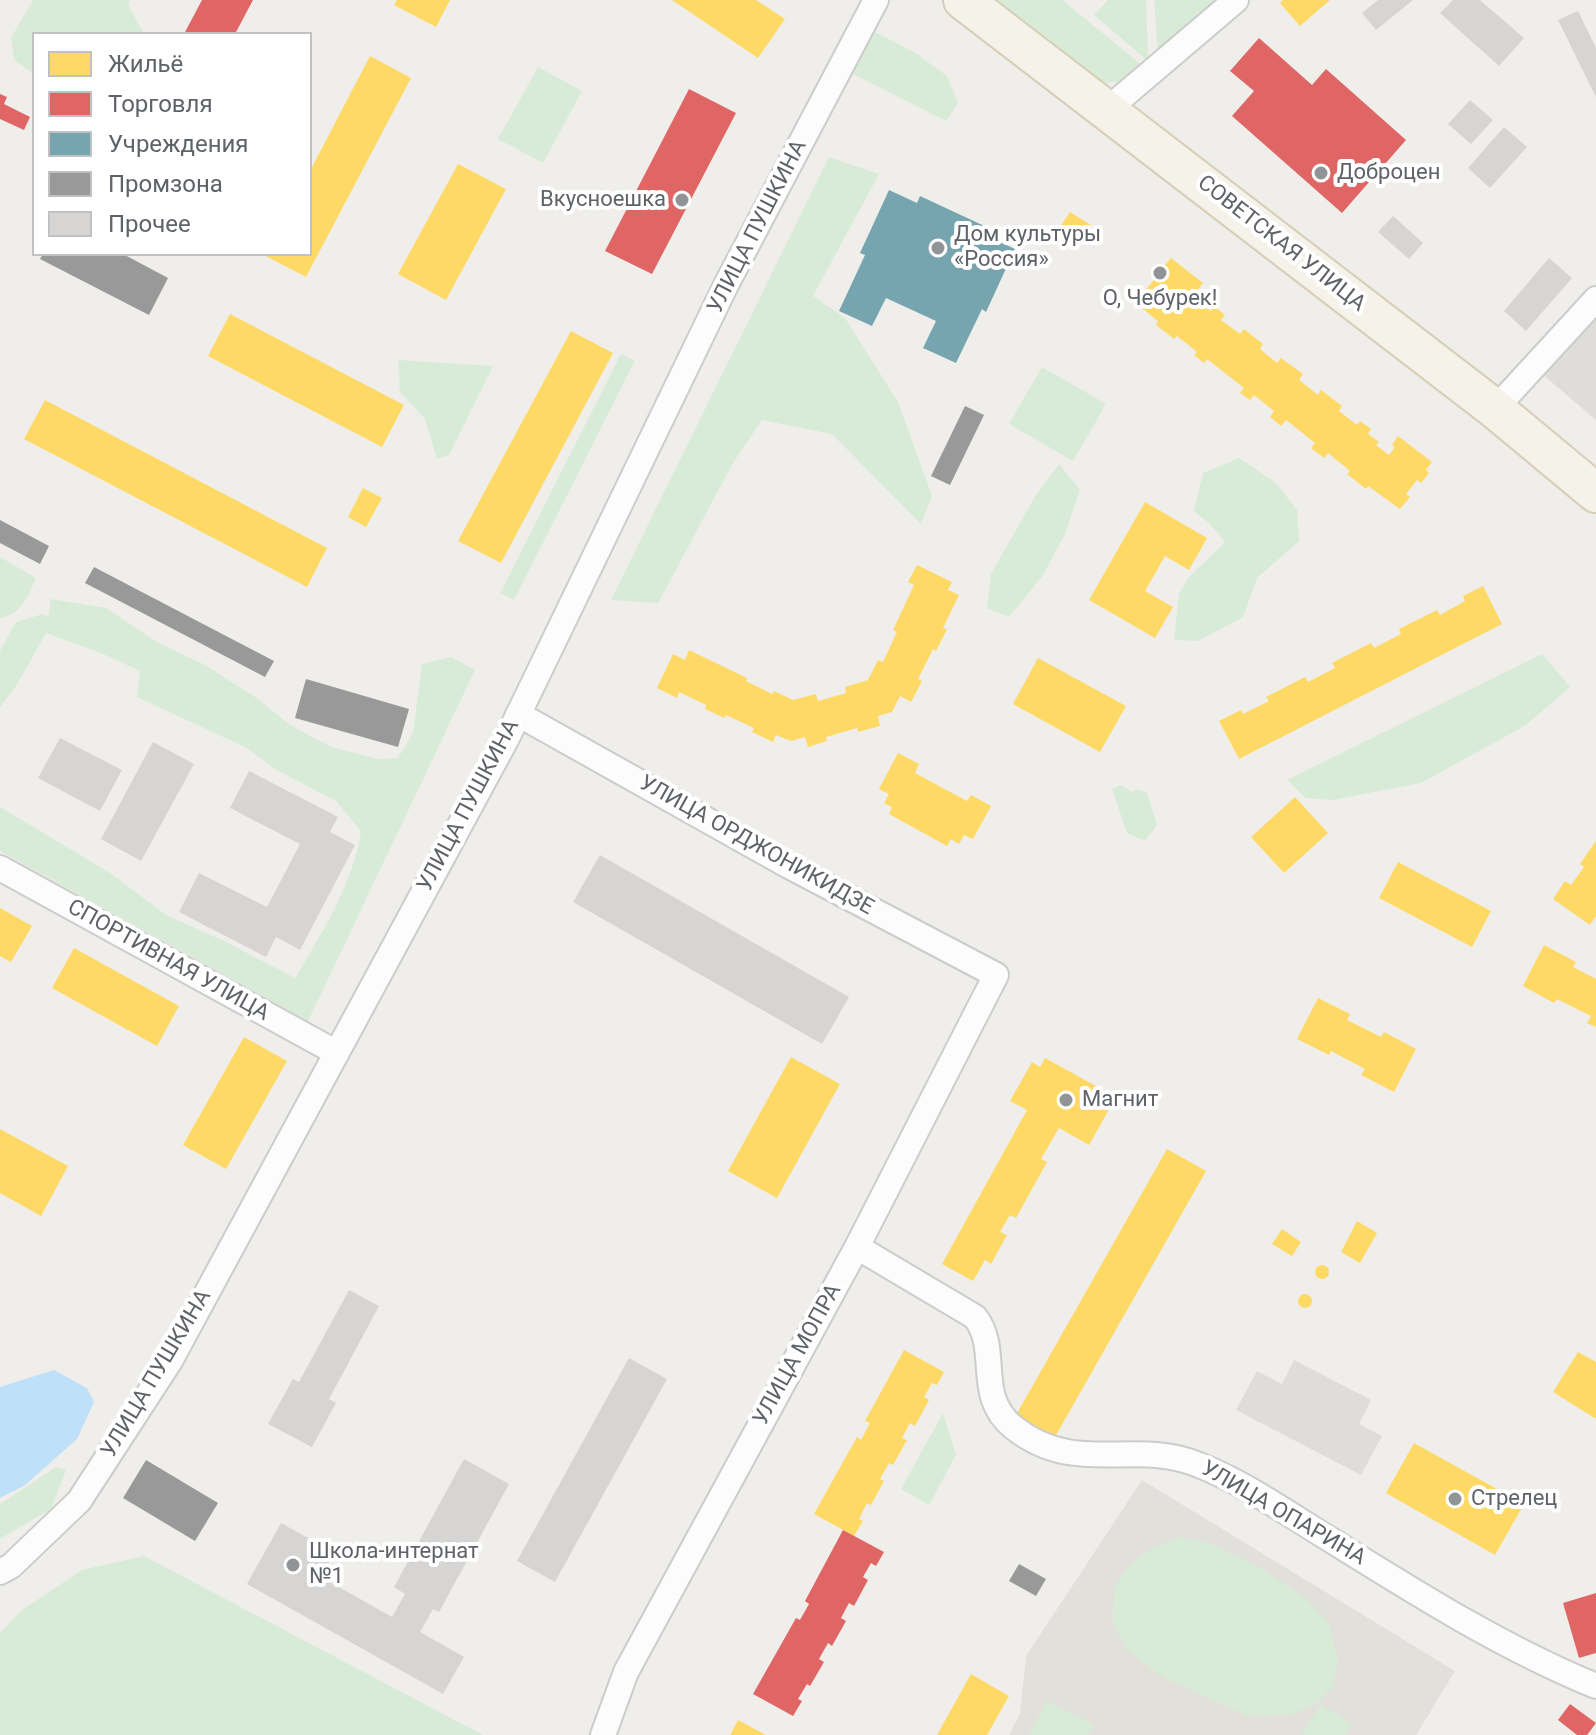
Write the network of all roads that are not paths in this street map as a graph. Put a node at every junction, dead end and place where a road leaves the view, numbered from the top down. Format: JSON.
{"nodes":[{"id":1,"x":876,"y":0,"type":"edge"},
{"id":2,"x":963,"y":0,"type":"edge"},
{"id":3,"x":1236,"y":0,"type":"edge"},
{"id":4,"x":1108,"y":109,"type":"junction"},
{"id":5,"x":1596,"y":299,"type":"edge"},
{"id":6,"x":1495,"y":409,"type":"junction"},
{"id":7,"x":1596,"y":493,"type":"edge"},
{"id":8,"x":518,"y":714,"type":"junction"},
{"id":9,"x":0,"y":868,"type":"edge"},
{"id":10,"x":996,"y":975,"type":"joint"},
{"id":11,"x":337,"y":1053,"type":"junction"},
{"id":12,"x":857,"y":1247,"type":"junction"},
{"id":13,"x":0,"y":1572,"type":"edge"},
{"id":14,"x":1596,"y":1686,"type":"edge"},
{"id":15,"x":603,"y":1735,"type":"edge"}],
"edges":[{"from":1,"to":8,"type":"street","name":"УЛИЦА ПУШКИНА"},
{"from":2,"to":4,"type":"main road","name":"СОВЕТСКАЯ УЛИЦА"},
{"from":3,"to":4,"type":"street"},
{"from":4,"to":6,"type":"main road","name":"СОВЕТСКАЯ УЛИЦА"},
{"from":5,"to":6,"type":"street"},
{"from":6,"to":7,"type":"main road","name":"СОВЕТСКАЯ УЛИЦА"},
{"from":8,"to":10,"type":"street","name":"УЛИЦА ОРДЖОНИКИДЗЕ"},
{"from":8,"to":11,"type":"street","name":"УЛИЦА ПУШКИНА"},
{"from":9,"to":11,"type":"street","name":"СПОРТИВНАЯ УЛИЦА"},
{"from":10,"to":12,"type":"street","name":"УЛИЦА МОПРА"},
{"from":11,"to":13,"type":"street","name":"УЛИЦА ПУШКИНА"},
{"from":12,"to":14,"type":"street","name":"УЛИЦА ОПАРИНА"},
{"from":12,"to":15,"type":"street","name":"УЛИЦА МОПРА"}]}
